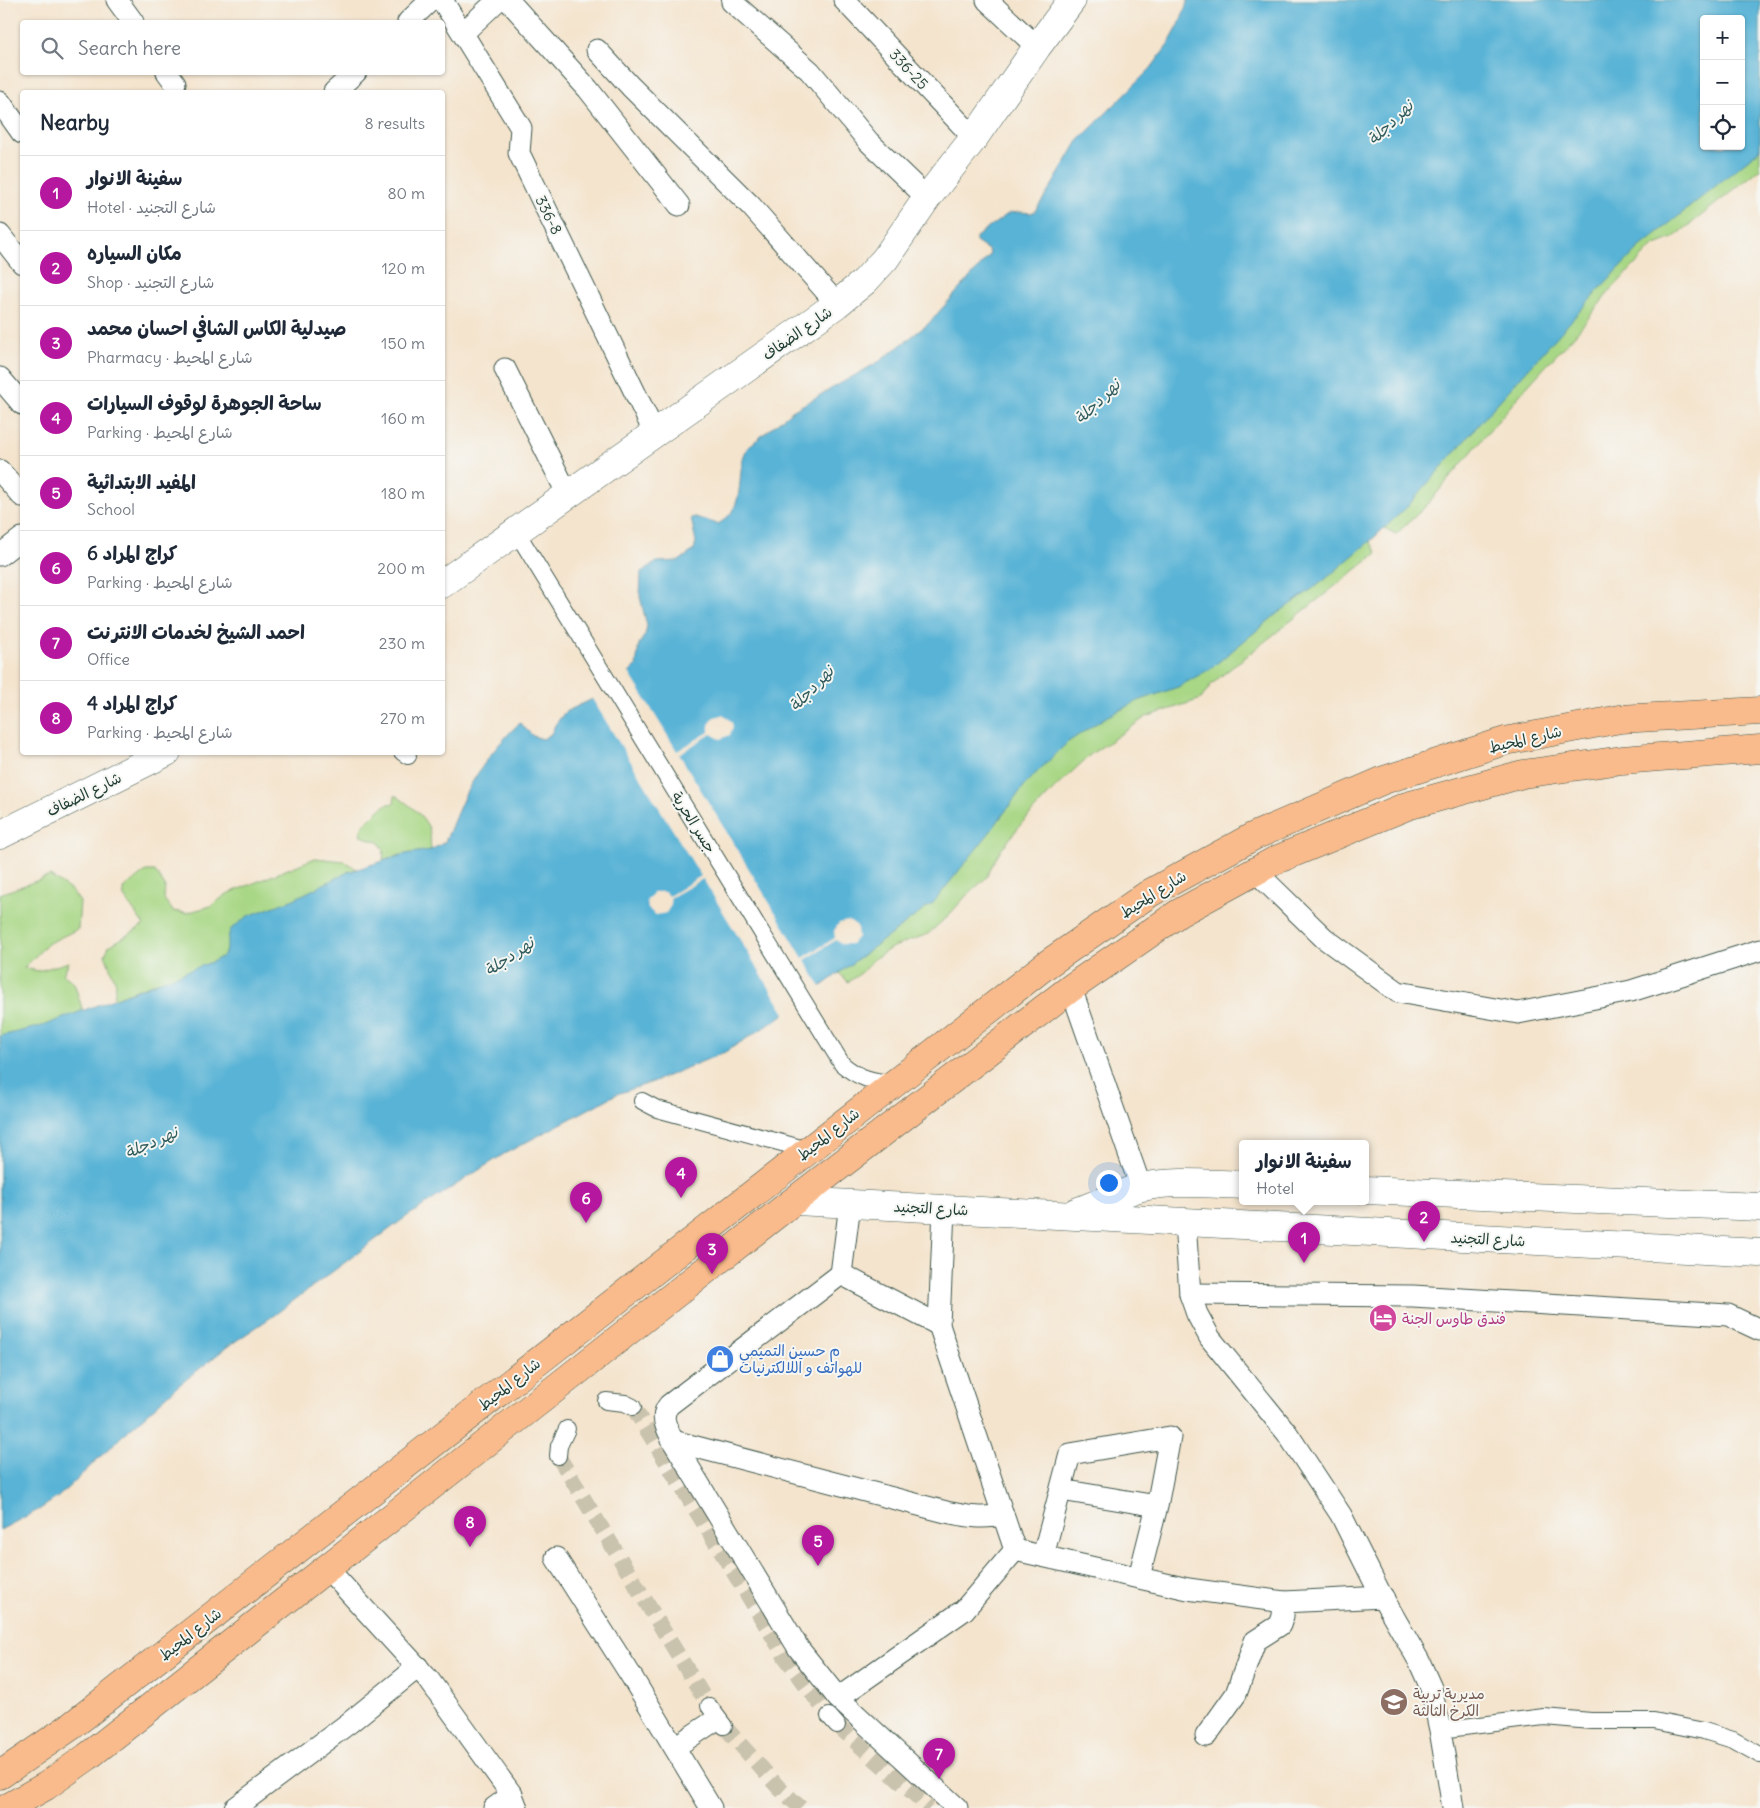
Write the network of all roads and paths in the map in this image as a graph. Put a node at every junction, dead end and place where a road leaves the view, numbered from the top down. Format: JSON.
{"nodes":[{"id":1,"x":117,"y":0,"type":"edge"},
{"id":2,"x":431,"y":0,"type":"edge"},
{"id":3,"x":442,"y":0,"type":"edge"},
{"id":4,"x":498,"y":0,"type":"edge"},
{"id":5,"x":508,"y":0,"type":"edge"},
{"id":6,"x":844,"y":0,"type":"edge"},
{"id":7,"x":987,"y":0,"type":"edge"},
{"id":8,"x":1072,"y":0,"type":"edge"},
{"id":9,"x":732,"y":2,"type":"dead end"},
{"id":10,"x":132,"y":20,"type":"edge"},
{"id":11,"x":410,"y":20,"type":"edge"},
{"id":12,"x":463,"y":33,"type":"junction"},
{"id":13,"x":1037,"y":47,"type":"junction"},
{"id":14,"x":597,"y":50,"type":"dead end"},
{"id":15,"x":353,"y":75,"type":"edge"},
{"id":16,"x":336,"y":90,"type":"edge"},
{"id":17,"x":0,"y":102,"type":"edge"},
{"id":18,"x":20,"y":130,"type":"edge"},
{"id":19,"x":974,"y":138,"type":"junction"},
{"id":20,"x":927,"y":198,"type":"junction"},
{"id":21,"x":679,"y":205,"type":"dead end"},
{"id":22,"x":0,"y":235,"type":"edge"},
{"id":23,"x":20,"y":261,"type":"edge"},
{"id":24,"x":837,"y":304,"type":"junction"},
{"id":25,"x":505,"y":369,"type":"dead end"},
{"id":26,"x":0,"y":378,"type":"edge"},
{"id":27,"x":20,"y":402,"type":"edge"},
{"id":28,"x":654,"y":434,"type":"junction"},
{"id":29,"x":0,"y":471,"type":"edge"},
{"id":30,"x":20,"y":494,"type":"edge"},
{"id":31,"x":568,"y":495,"type":"junction"},
{"id":32,"x":516,"y":531,"type":"junction"},
{"id":33,"x":20,"y":539,"type":"edge"},
{"id":34,"x":0,"y":554,"type":"edge"},
{"id":35,"x":446,"y":575,"type":"edge"},
{"id":36,"x":1760,"y":711,"type":"edge"},
{"id":37,"x":1760,"y":749,"type":"edge"},
{"id":38,"x":161,"y":755,"type":"edge"},
{"id":39,"x":1395,"y":777,"type":"junction"},
{"id":40,"x":1362,"y":789,"type":"junction"},
{"id":41,"x":1407,"y":806,"type":"junction"},
{"id":42,"x":1374,"y":819,"type":"junction"},
{"id":43,"x":0,"y":834,"type":"edge"},
{"id":44,"x":1255,"y":871,"type":"junction"},
{"id":45,"x":1760,"y":950,"type":"edge"},
{"id":46,"x":1071,"y":988,"type":"junction"},
{"id":47,"x":924,"y":1059,"type":"junction"},
{"id":48,"x":892,"y":1084,"type":"junction"},
{"id":49,"x":946,"y":1084,"type":"junction"},
{"id":50,"x":642,"y":1101,"type":"dead end"},
{"id":51,"x":912,"y":1111,"type":"junction"},
{"id":52,"x":808,"y":1150,"type":"junction"},
{"id":53,"x":1239,"y":1185,"type":"edge"},
{"id":54,"x":1141,"y":1188,"type":"junction"},
{"id":55,"x":1369,"y":1190,"type":"edge"},
{"id":56,"x":796,"y":1201,"type":"junction"},
{"id":57,"x":850,"y":1204,"type":"junction"},
{"id":58,"x":1760,"y":1207,"type":"edge"},
{"id":59,"x":944,"y":1209,"type":"junction"},
{"id":60,"x":1066,"y":1215,"type":"junction"},
{"id":61,"x":1185,"y":1223,"type":"junction"},
{"id":62,"x":1760,"y":1253,"type":"edge"},
{"id":63,"x":841,"y":1274,"type":"junction"},
{"id":64,"x":1190,"y":1294,"type":"junction"},
{"id":65,"x":939,"y":1325,"type":"junction"},
{"id":66,"x":1760,"y":1330,"type":"edge"},
{"id":67,"x":606,"y":1401,"type":"dead end"},
{"id":68,"x":633,"y":1407,"type":"dead end"},
{"id":69,"x":568,"y":1429,"type":"dead end"},
{"id":70,"x":673,"y":1441,"type":"junction"},
{"id":71,"x":558,"y":1456,"type":"dead end"},
{"id":72,"x":1060,"y":1490,"type":"junction"},
{"id":73,"x":1157,"y":1506,"type":"junction"},
{"id":74,"x":1003,"y":1514,"type":"junction"},
{"id":75,"x":1015,"y":1550,"type":"junction"},
{"id":76,"x":1043,"y":1556,"type":"junction"},
{"id":77,"x":556,"y":1558,"type":"dead end"},
{"id":78,"x":328,"y":1568,"type":"junction"},
{"id":79,"x":1139,"y":1577,"type":"junction"},
{"id":80,"x":1382,"y":1597,"type":"junction"},
{"id":81,"x":1284,"y":1602,"type":"junction"},
{"id":82,"x":418,"y":1667,"type":"junction"},
{"id":83,"x":839,"y":1712,"type":"junction"},
{"id":84,"x":714,"y":1718,"type":"dead end"},
{"id":85,"x":1440,"y":1730,"type":"junction"},
{"id":86,"x":1206,"y":1736,"type":"dead end"},
{"id":87,"x":675,"y":1747,"type":"junction"},
{"id":88,"x":1760,"y":1755,"type":"edge"},
{"id":89,"x":0,"y":1775,"type":"edge"},
{"id":90,"x":514,"y":1802,"type":"edge"},
{"id":91,"x":7,"y":1808,"type":"edge"},
{"id":92,"x":235,"y":1808,"type":"edge"},
{"id":93,"x":494,"y":1808,"type":"edge"},
{"id":94,"x":711,"y":1808,"type":"edge"},
{"id":95,"x":957,"y":1808,"type":"edge"},
{"id":96,"x":1452,"y":1808,"type":"edge"}],
"edges":[{"from":1,"to":10,"type":"street"},
{"from":2,"to":11,"type":"street"},
{"from":3,"to":12,"type":"street","name":"336-8"},
{"from":4,"to":12,"type":"street"},
{"from":5,"to":21,"type":"street"},
{"from":6,"to":19,"type":"street","name":"336-25"},
{"from":7,"to":13,"type":"street"},
{"from":8,"to":13,"type":"street","name":"شارع الضفاف"},
{"from":9,"to":20,"type":"street"},
{"from":12,"to":28,"type":"street","name":"336-8"},
{"from":13,"to":19,"type":"street","name":"شارع الضفاف"},
{"from":14,"to":24,"type":"street"},
{"from":15,"to":16,"type":"street"},
{"from":17,"to":18,"type":"street"},
{"from":19,"to":20,"type":"street","name":"شارع الضفاف"},
{"from":20,"to":24,"type":"street","name":"شارع الضفاف"},
{"from":22,"to":23,"type":"street"},
{"from":24,"to":28,"type":"street","name":"شارع الضفاف"},
{"from":25,"to":31,"type":"street"},
{"from":26,"to":27,"type":"street"},
{"from":28,"to":31,"type":"street","name":"شارع الضفاف"},
{"from":29,"to":30,"type":"street"},
{"from":31,"to":32,"type":"street","name":"شارع الضفاف"},
{"from":32,"to":35,"type":"street","name":"شارع الضفاف"},
{"from":32,"to":48,"type":"street","name":"جسر الحرية"},
{"from":33,"to":34,"type":"street"},
{"from":36,"to":39,"type":"main road","name":"شارع المحيط"},
{"from":37,"to":41,"type":"main road","name":"شارع المحيط"},
{"from":38,"to":43,"type":"street","name":"شارع الضفاف"},
{"from":39,"to":40,"type":"main road","name":"شارع المحيط"},
{"from":39,"to":41,"type":"main road"},
{"from":40,"to":42,"type":"main road"},
{"from":40,"to":47,"type":"main road","name":"شارع المحيط"},
{"from":41,"to":42,"type":"main road","name":"شارع المحيط"},
{"from":42,"to":44,"type":"main road","name":"شارع المحيط"},
{"from":44,"to":45,"type":"street"},
{"from":44,"to":46,"type":"main road","name":"شارع المحيط"},
{"from":46,"to":49,"type":"main road","name":"شارع المحيط"},
{"from":46,"to":54,"type":"street"},
{"from":47,"to":48,"type":"main road","name":"شارع المحيط"},
{"from":47,"to":49,"type":"main road"},
{"from":48,"to":51,"type":"main road"},
{"from":48,"to":52,"type":"main road","name":"شارع المحيط"},
{"from":49,"to":51,"type":"main road","name":"شارع المحيط"},
{"from":50,"to":52,"type":"street"},
{"from":51,"to":56,"type":"main road","name":"شارع المحيط"},
{"from":52,"to":89,"type":"main road","name":"شارع المحيط"},
{"from":53,"to":54,"type":"street","name":"شارع التجنيد"},
{"from":54,"to":60,"type":"street","name":"شارع التجنيد"},
{"from":55,"to":58,"type":"street"},
{"from":56,"to":57,"type":"street","name":"شارع التجنيد"},
{"from":56,"to":78,"type":"main road","name":"شارع المحيط"},
{"from":57,"to":59,"type":"street","name":"شارع التجنيد"},
{"from":57,"to":63,"type":"street"},
{"from":59,"to":60,"type":"street","name":"شارع التجنيد"},
{"from":59,"to":65,"type":"street"},
{"from":60,"to":61,"type":"street","name":"شارع التجنيد"},
{"from":61,"to":62,"type":"street","name":"شارع التجنيد"},
{"from":61,"to":64,"type":"street"},
{"from":63,"to":65,"type":"street"},
{"from":63,"to":70,"type":"street"},
{"from":64,"to":66,"type":"street"},
{"from":64,"to":80,"type":"street"},
{"from":65,"to":74,"type":"street"},
{"from":67,"to":68,"type":"street"},
{"from":69,"to":71,"type":"street"},
{"from":70,"to":74,"type":"street"},
{"from":70,"to":83,"type":"street"},
{"from":72,"to":73,"type":"street"},
{"from":72,"to":73,"type":"street"},
{"from":72,"to":76,"type":"street"},
{"from":73,"to":79,"type":"street"},
{"from":74,"to":75,"type":"street"},
{"from":75,"to":76,"type":"street"},
{"from":75,"to":83,"type":"street"},
{"from":76,"to":79,"type":"street"},
{"from":77,"to":87,"type":"street"},
{"from":78,"to":82,"type":"street"},
{"from":78,"to":91,"type":"main road","name":"شارع المحيط"},
{"from":79,"to":81,"type":"street"},
{"from":80,"to":81,"type":"street"},
{"from":80,"to":85,"type":"street"},
{"from":81,"to":86,"type":"street"},
{"from":82,"to":90,"type":"street"},
{"from":82,"to":92,"type":"street"},
{"from":83,"to":95,"type":"street"},
{"from":84,"to":87,"type":"street"},
{"from":85,"to":88,"type":"street"},
{"from":85,"to":96,"type":"street"},
{"from":87,"to":94,"type":"street"},
{"from":90,"to":93,"type":"street"}]}
